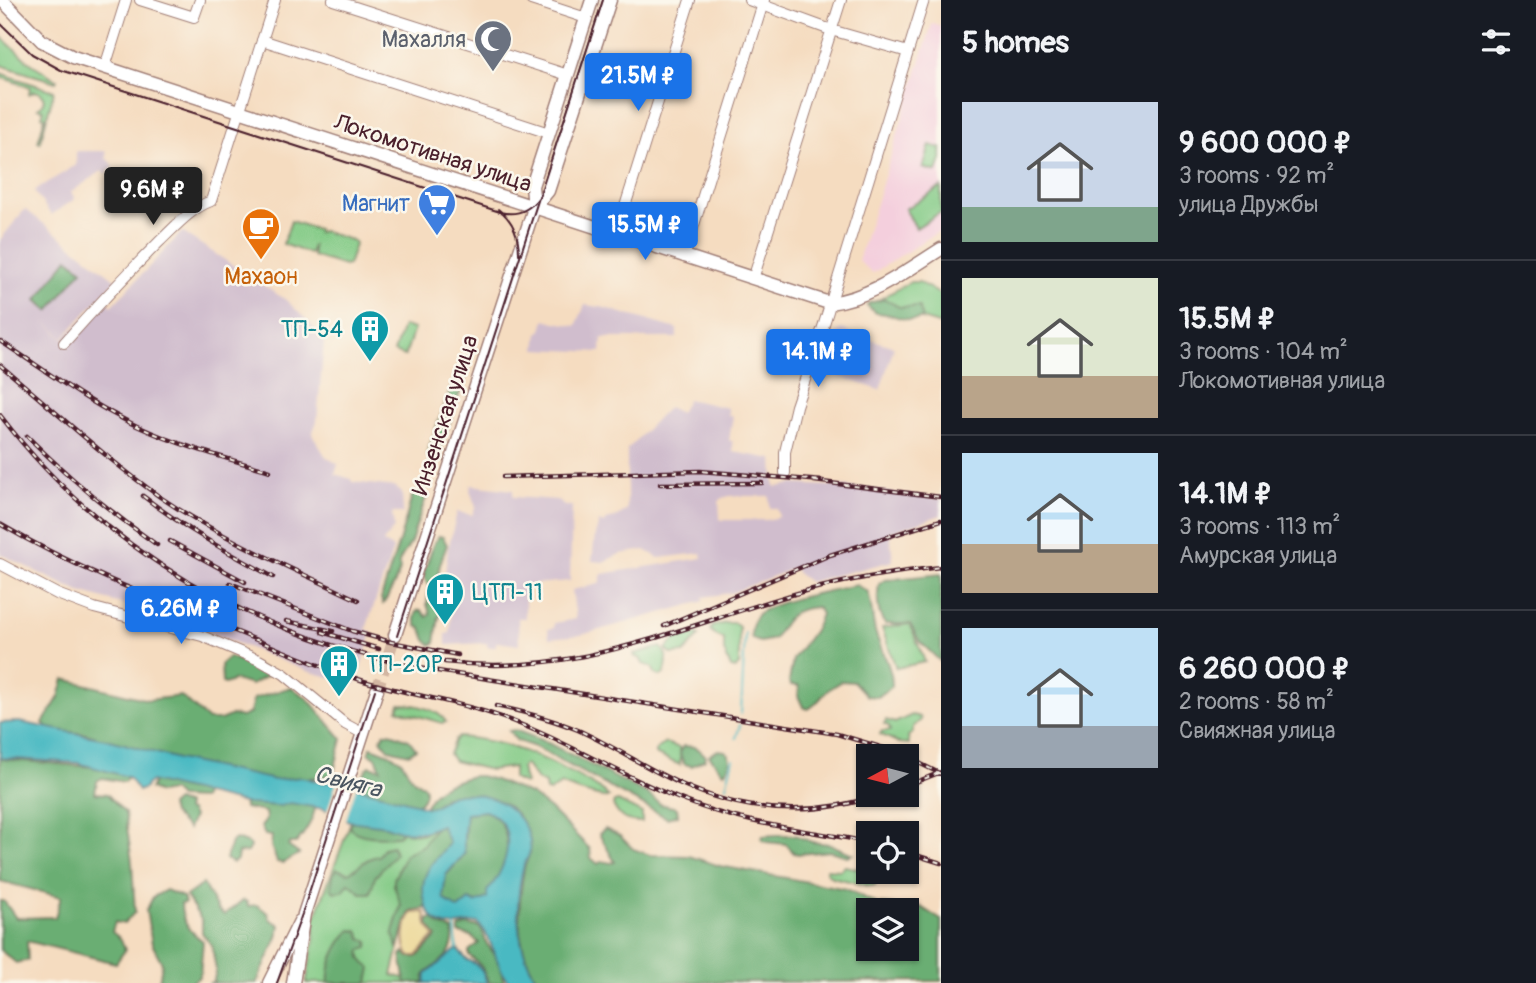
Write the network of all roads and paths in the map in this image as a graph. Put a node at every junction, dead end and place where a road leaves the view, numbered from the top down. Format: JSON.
{"nodes":[{"id":1,"x":2,"y":0,"type":"edge"},
{"id":2,"x":126,"y":0,"type":"edge"},
{"id":3,"x":139,"y":0,"type":"edge"},
{"id":4,"x":200,"y":0,"type":"edge"},
{"id":5,"x":275,"y":0,"type":"edge"},
{"id":6,"x":333,"y":0,"type":"edge"},
{"id":7,"x":531,"y":0,"type":"edge"},
{"id":8,"x":592,"y":0,"type":"edge"},
{"id":9,"x":610,"y":0,"type":"edge"},
{"id":10,"x":690,"y":0,"type":"edge"},
{"id":11,"x":749,"y":0,"type":"edge"},
{"id":12,"x":841,"y":0,"type":"edge"},
{"id":13,"x":924,"y":0,"type":"edge"},
{"id":14,"x":764,"y":2,"type":"edge"},
{"id":15,"x":586,"y":18,"type":"junction"},
{"id":16,"x":831,"y":30,"type":"junction"},
{"id":17,"x":262,"y":40,"type":"junction"},
{"id":18,"x":908,"y":52,"type":"junction"},
{"id":19,"x":105,"y":67,"type":"junction"},
{"id":20,"x":568,"y":75,"type":"junction"},
{"id":21,"x":239,"y":111,"type":"junction"},
{"id":22,"x":549,"y":134,"type":"junction"},
{"id":23,"x":534,"y":208,"type":"junction"},
{"id":24,"x":616,"y":235,"type":"junction"},
{"id":25,"x":941,"y":249,"type":"edge"},
{"id":26,"x":684,"y":257,"type":"junction"},
{"id":27,"x":753,"y":279,"type":"junction"},
{"id":28,"x":829,"y":303,"type":"junction"},
{"id":29,"x":64,"y":343,"type":"dead end"},
{"id":30,"x":785,"y":474,"type":"dead end"},
{"id":31,"x":0,"y":564,"type":"edge"},
{"id":32,"x":395,"y":635,"type":"tunnel mouth"},
{"id":33,"x":377,"y":690,"type":"tunnel mouth"},
{"id":34,"x":362,"y":733,"type":"junction"},
{"id":35,"x":304,"y":914,"type":"junction"},
{"id":36,"x":269,"y":983,"type":"edge"},
{"id":37,"x":293,"y":983,"type":"edge"}],
"edges":[{"from":1,"to":19,"type":"main road","name":"Локомотивная улица"},
{"from":2,"to":19,"type":"street"},
{"from":3,"to":4,"type":"street"},
{"from":5,"to":17,"type":"street"},
{"from":6,"to":20,"type":"street"},
{"from":7,"to":15,"type":"street"},
{"from":8,"to":15,"type":"main road","name":"Инзенская улица"},
{"from":9,"to":23,"type":"main road","name":"Инзенская улица"},
{"from":10,"to":24,"type":"street"},
{"from":11,"to":14,"type":"street"},
{"from":12,"to":16,"type":"street"},
{"from":13,"to":18,"type":"street"},
{"from":14,"to":16,"type":"street"},
{"from":14,"to":26,"type":"street"},
{"from":15,"to":20,"type":"main road","name":"Инзенская улица"},
{"from":16,"to":18,"type":"street"},
{"from":16,"to":27,"type":"street"},
{"from":17,"to":21,"type":"street"},
{"from":17,"to":22,"type":"street"},
{"from":18,"to":28,"type":"street"},
{"from":19,"to":21,"type":"main road","name":"Локомотивная улица"},
{"from":20,"to":22,"type":"main road","name":"Инзенская улица"},
{"from":21,"to":23,"type":"main road","name":"Локомотивная улица"},
{"from":21,"to":29,"type":"street"},
{"from":22,"to":23,"type":"main road","name":"Инзенская улица"},
{"from":23,"to":24,"type":"main road","name":"Локомотивная улица"},
{"from":23,"to":32,"type":"main road","name":"Инзенская улица"},
{"from":24,"to":26,"type":"main road","name":"Локомотивная улица"},
{"from":25,"to":28,"type":"main road"},
{"from":26,"to":27,"type":"main road","name":"Локомотивная улица"},
{"from":27,"to":28,"type":"main road","name":"Локомотивная улица"},
{"from":28,"to":30,"type":"street"},
{"from":31,"to":34,"type":"street"},
{"from":33,"to":34,"type":"main road"},
{"from":34,"to":35,"type":"main road"},
{"from":35,"to":36,"type":"main road"},
{"from":35,"to":37,"type":"main road"}]}
